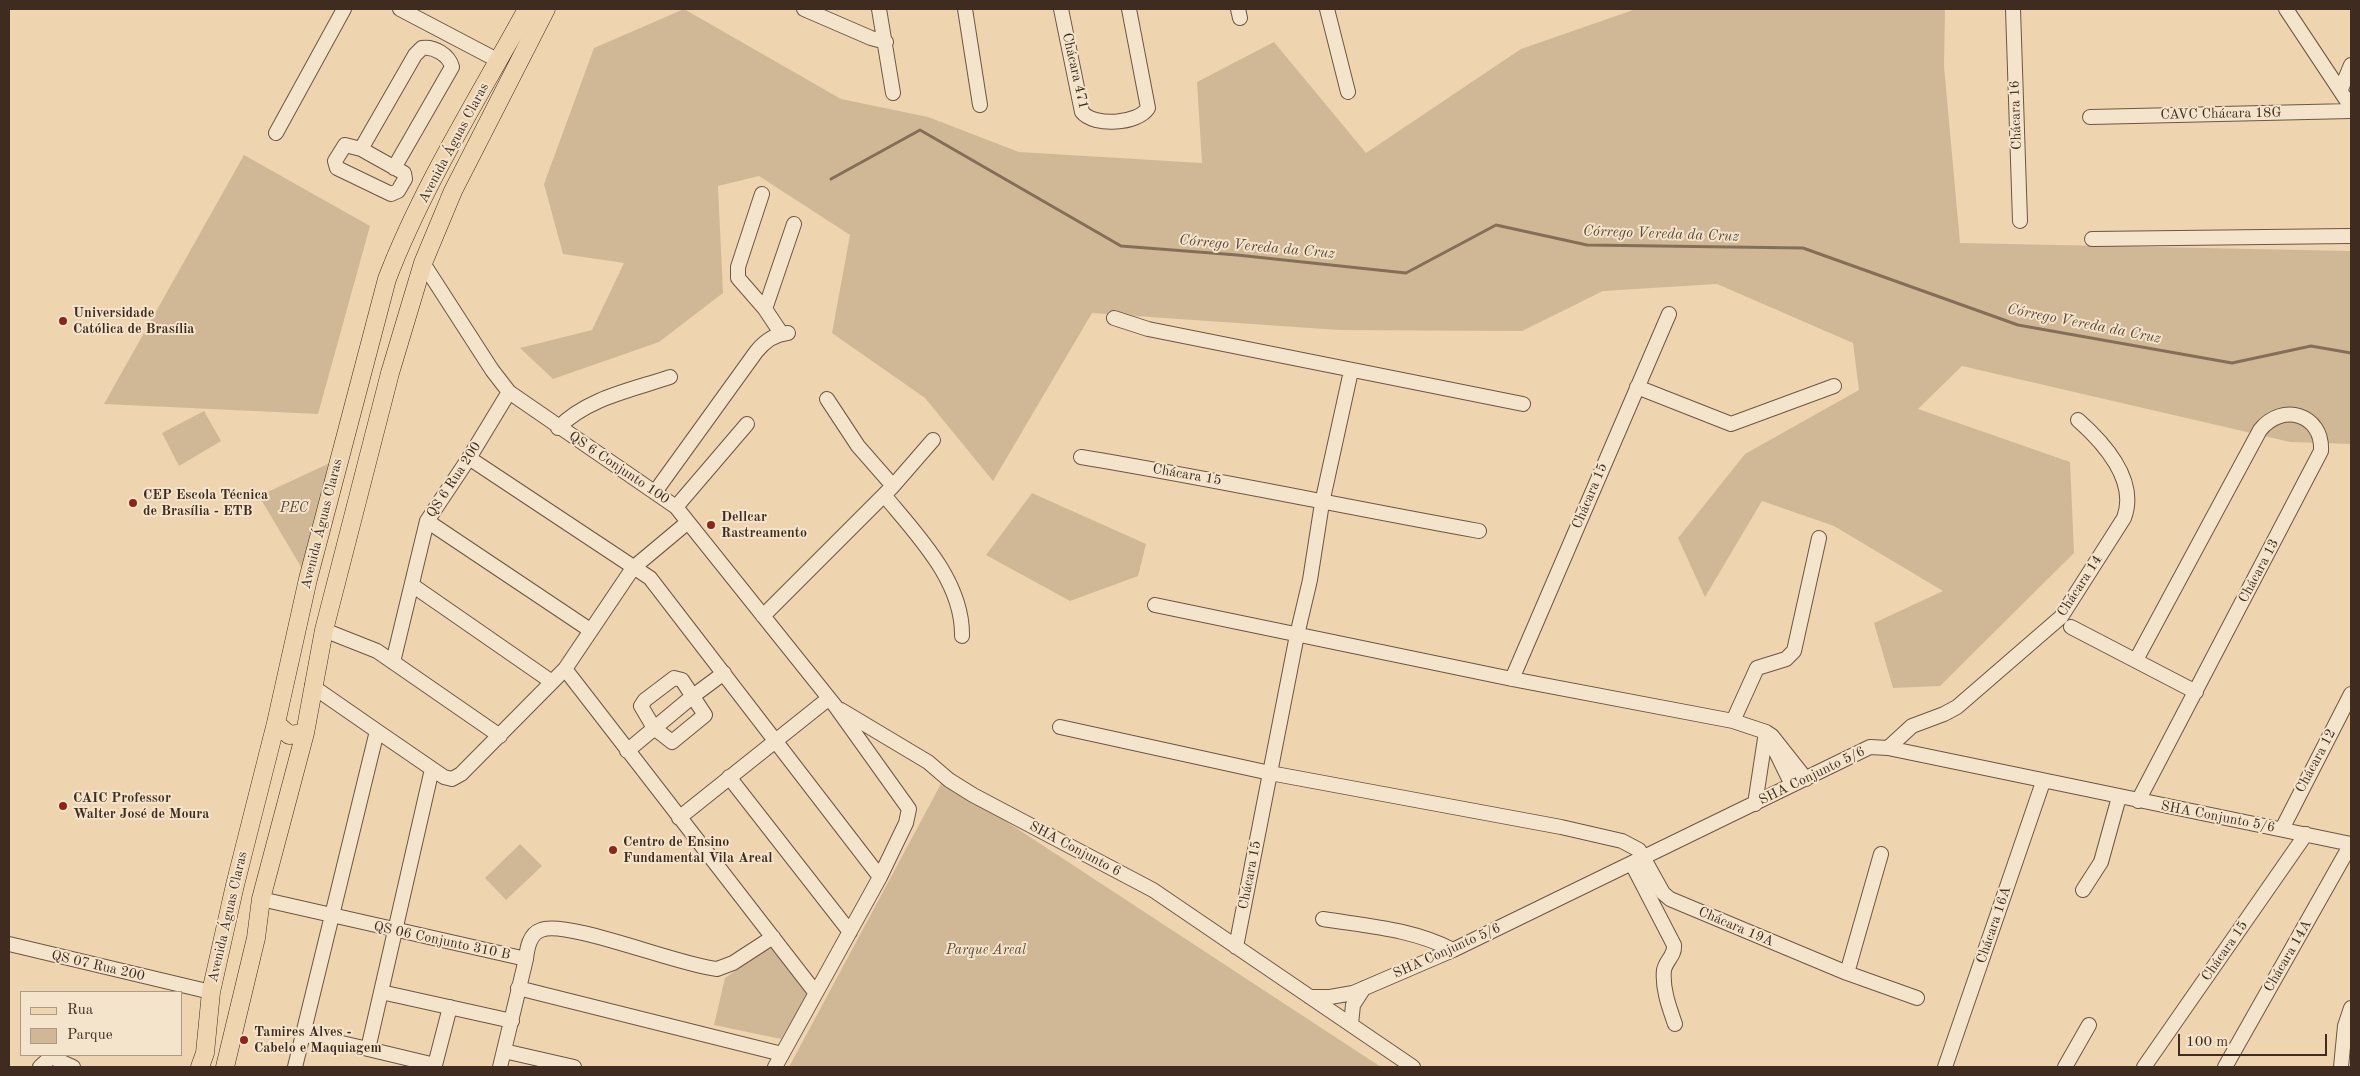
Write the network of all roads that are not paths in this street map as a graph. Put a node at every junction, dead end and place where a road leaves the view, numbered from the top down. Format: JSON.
{"nodes":[{"id":1,"x":344,"y":9,"type":"edge"},
{"id":2,"x":400,"y":9,"type":"edge"},
{"id":3,"x":527,"y":9,"type":"edge"},
{"id":4,"x":546,"y":9,"type":"edge"},
{"id":5,"x":804,"y":9,"type":"edge"},
{"id":6,"x":879,"y":9,"type":"edge"},
{"id":7,"x":965,"y":9,"type":"edge"},
{"id":8,"x":1061,"y":9,"type":"edge"},
{"id":9,"x":1128,"y":9,"type":"edge"},
{"id":10,"x":1327,"y":9,"type":"edge"},
{"id":11,"x":2014,"y":9,"type":"edge"},
{"id":12,"x":2286,"y":9,"type":"edge"},
{"id":13,"x":446,"y":34,"type":"junction"},
{"id":14,"x":886,"y":42,"type":"junction"},
{"id":15,"x":437,"y":51,"type":"junction"},
{"id":16,"x":498,"y":62,"type":"junction"},
{"id":17,"x":2351,"y":65,"type":"edge"},
{"id":18,"x":2341,"y":89,"type":"junction"},
{"id":19,"x":1348,"y":92,"type":"dead end"},
{"id":20,"x":893,"y":93,"type":"dead end"},
{"id":21,"x":980,"y":105,"type":"dead end"},
{"id":22,"x":2351,"y":109,"type":"edge"},
{"id":23,"x":2090,"y":117,"type":"dead end"},
{"id":24,"x":276,"y":133,"type":"dead end"},
{"id":25,"x":361,"y":149,"type":"junction"},
{"id":26,"x":394,"y":168,"type":"junction"},
{"id":27,"x":762,"y":194,"type":"dead end"},
{"id":28,"x":422,"y":202,"type":"junction"},
{"id":29,"x":444,"y":216,"type":"junction"},
{"id":30,"x":2020,"y":221,"type":"dead end"},
{"id":31,"x":794,"y":224,"type":"dead end"},
{"id":32,"x":2351,"y":236,"type":"edge"},
{"id":33,"x":2092,"y":239,"type":"dead end"},
{"id":34,"x":420,"y":271,"type":"junction"},
{"id":35,"x":765,"y":309,"type":"junction"},
{"id":36,"x":1669,"y":314,"type":"dead end"},
{"id":37,"x":1114,"y":318,"type":"dead end"},
{"id":38,"x":364,"y":362,"type":"junction"},
{"id":39,"x":1350,"y":370,"type":"junction"},
{"id":40,"x":390,"y":373,"type":"junction"},
{"id":41,"x":670,"y":378,"type":"dead end"},
{"id":42,"x":1637,"y":386,"type":"junction"},
{"id":43,"x":1834,"y":386,"type":"dead end"},
{"id":44,"x":509,"y":392,"type":"junction"},
{"id":45,"x":827,"y":399,"type":"dead end"},
{"id":46,"x":1523,"y":404,"type":"dead end"},
{"id":47,"x":2078,"y":420,"type":"dead end"},
{"id":48,"x":747,"y":424,"type":"dead end"},
{"id":49,"x":558,"y":428,"type":"junction"},
{"id":50,"x":933,"y":440,"type":"dead end"},
{"id":51,"x":1081,"y":457,"type":"dead end"},
{"id":52,"x":469,"y":458,"type":"junction"},
{"id":53,"x":889,"y":490,"type":"junction"},
{"id":54,"x":655,"y":492,"type":"junction"},
{"id":55,"x":1322,"y":503,"type":"junction"},
{"id":56,"x":676,"y":507,"type":"junction"},
{"id":57,"x":427,"y":521,"type":"junction"},
{"id":58,"x":688,"y":522,"type":"junction"},
{"id":59,"x":1479,"y":531,"type":"dead end"},
{"id":60,"x":1818,"y":538,"type":"dead end"},
{"id":61,"x":633,"y":568,"type":"junction"},
{"id":62,"x":412,"y":585,"type":"junction"},
{"id":63,"x":1155,"y":606,"type":"dead end"},
{"id":64,"x":763,"y":616,"type":"junction"},
{"id":65,"x":2072,"y":627,"type":"dead end"},
{"id":66,"x":324,"y":630,"type":"junction"},
{"id":67,"x":590,"y":630,"type":"junction"},
{"id":68,"x":1297,"y":635,"type":"junction"},
{"id":69,"x":962,"y":636,"type":"dead end"},
{"id":70,"x":2136,"y":660,"type":"junction"},
{"id":71,"x":393,"y":662,"type":"junction"},
{"id":72,"x":565,"y":669,"type":"junction"},
{"id":73,"x":724,"y":673,"type":"junction"},
{"id":74,"x":1512,"y":679,"type":"junction"},
{"id":75,"x":552,"y":682,"type":"junction"},
{"id":76,"x":312,"y":686,"type":"junction"},
{"id":77,"x":2196,"y":692,"type":"junction"},
{"id":78,"x":2351,"y":694,"type":"edge"},
{"id":79,"x":693,"y":696,"type":"junction"},
{"id":80,"x":832,"y":703,"type":"junction"},
{"id":81,"x":1733,"y":721,"type":"junction"},
{"id":82,"x":276,"y":723,"type":"junction"},
{"id":83,"x":1060,"y":727,"type":"dead end"},
{"id":84,"x":654,"y":728,"type":"junction"},
{"id":85,"x":377,"y":731,"type":"junction"},
{"id":86,"x":1766,"y":732,"type":"junction"},
{"id":87,"x":305,"y":733,"type":"junction"},
{"id":88,"x":500,"y":736,"type":"junction"},
{"id":89,"x":777,"y":742,"type":"junction"},
{"id":90,"x":1888,"y":748,"type":"junction"},
{"id":91,"x":628,"y":751,"type":"junction"},
{"id":92,"x":432,"y":768,"type":"junction"},
{"id":93,"x":1270,"y":773,"type":"junction"},
{"id":94,"x":261,"y":774,"type":"junction"},
{"id":95,"x":729,"y":777,"type":"junction"},
{"id":96,"x":1806,"y":779,"type":"junction"},
{"id":97,"x":2043,"y":782,"type":"junction"},
{"id":98,"x":290,"y":784,"type":"junction"},
{"id":99,"x":1792,"y":785,"type":"junction"},
{"id":100,"x":2119,"y":797,"type":"junction"},
{"id":101,"x":2138,"y":801,"type":"junction"},
{"id":102,"x":1755,"y":804,"type":"junction"},
{"id":103,"x":679,"y":818,"type":"junction"},
{"id":104,"x":2282,"y":829,"type":"junction"},
{"id":105,"x":2306,"y":834,"type":"junction"},
{"id":106,"x":2351,"y":844,"type":"edge"},
{"id":107,"x":1881,"y":854,"type":"dead end"},
{"id":108,"x":1638,"y":861,"type":"junction"},
{"id":109,"x":880,"y":877,"type":"junction"},
{"id":110,"x":2083,"y":890,"type":"dead end"},
{"id":111,"x":261,"y":898,"type":"junction"},
{"id":112,"x":332,"y":916,"type":"junction"},
{"id":113,"x":1322,"y":918,"type":"dead end"},
{"id":114,"x":394,"y":931,"type":"junction"},
{"id":115,"x":850,"y":932,"type":"junction"},
{"id":116,"x":773,"y":937,"type":"junction"},
{"id":117,"x":1236,"y":947,"type":"junction"},
{"id":118,"x":11,"y":949,"type":"edge"},
{"id":119,"x":1453,"y":950,"type":"junction"},
{"id":120,"x":526,"y":960,"type":"junction"},
{"id":121,"x":1847,"y":974,"type":"junction"},
{"id":122,"x":518,"y":988,"type":"junction"},
{"id":123,"x":1364,"y":988,"type":"junction"},
{"id":124,"x":211,"y":992,"type":"junction"},
{"id":125,"x":381,"y":992,"type":"junction"},
{"id":126,"x":815,"y":992,"type":"junction"},
{"id":127,"x":1310,"y":997,"type":"junction"},
{"id":128,"x":1917,"y":998,"type":"dead end"},
{"id":129,"x":450,"y":1007,"type":"junction"},
{"id":130,"x":2351,"y":1008,"type":"edge"},
{"id":131,"x":512,"y":1021,"type":"junction"},
{"id":132,"x":1351,"y":1024,"type":"junction"},
{"id":133,"x":1675,"y":1024,"type":"dead end"},
{"id":134,"x":2089,"y":1024,"type":"dead end"},
{"id":135,"x":302,"y":1034,"type":"junction"},
{"id":136,"x":368,"y":1049,"type":"junction"},
{"id":137,"x":504,"y":1051,"type":"junction"},
{"id":138,"x":782,"y":1054,"type":"junction"},
{"id":139,"x":435,"y":1066,"type":"edge"},
{"id":140,"x":40,"y":1067,"type":"edge"},
{"id":141,"x":72,"y":1067,"type":"edge"},
{"id":142,"x":200,"y":1067,"type":"edge"},
{"id":143,"x":225,"y":1067,"type":"edge"},
{"id":144,"x":295,"y":1067,"type":"edge"},
{"id":145,"x":500,"y":1067,"type":"edge"},
{"id":146,"x":574,"y":1067,"type":"edge"},
{"id":147,"x":775,"y":1067,"type":"edge"},
{"id":148,"x":1412,"y":1067,"type":"edge"},
{"id":149,"x":1945,"y":1067,"type":"edge"},
{"id":150,"x":2065,"y":1067,"type":"edge"},
{"id":151,"x":2144,"y":1067,"type":"edge"},
{"id":152,"x":2224,"y":1067,"type":"edge"},
{"id":153,"x":2341,"y":1067,"type":"edge"}],
"edges":[{"from":1,"to":24,"type":"street"},
{"from":2,"to":13,"type":"street"},
{"from":3,"to":16,"type":"main road","name":"Avenida Águas Claras"},
{"from":4,"to":29,"type":"main road","name":"Avenida Águas Claras"},
{"from":5,"to":14,"type":"street"},
{"from":6,"to":14,"type":"street"},
{"from":7,"to":21,"type":"street"},
{"from":8,"to":9,"type":"street","name":"Chácara 471"},
{"from":10,"to":19,"type":"street"},
{"from":11,"to":30,"type":"street","name":"Chácara 16"},
{"from":12,"to":18,"type":"street","name":"CAVC Chácara 18G"},
{"from":13,"to":15,"type":"street"},
{"from":13,"to":16,"type":"street"},
{"from":14,"to":20,"type":"street"},
{"from":15,"to":25,"type":"street"},
{"from":15,"to":26,"type":"street"},
{"from":16,"to":28,"type":"main road","name":"Avenida Águas Claras"},
{"from":17,"to":18,"type":"street"},
{"from":18,"to":22,"type":"street","name":"CAVC Chácara 18G"},
{"from":22,"to":23,"type":"street","name":"CAVC Chácara 18G"},
{"from":25,"to":26,"type":"street"},
{"from":25,"to":26,"type":"street"},
{"from":27,"to":35,"type":"street"},
{"from":28,"to":29,"type":"main road"},
{"from":28,"to":38,"type":"main road","name":"Avenida Águas Claras"},
{"from":29,"to":34,"type":"main road","name":"Avenida Águas Claras"},
{"from":31,"to":35,"type":"street"},
{"from":32,"to":33,"type":"street"},
{"from":34,"to":40,"type":"main road","name":"Avenida Águas Claras"},
{"from":34,"to":44,"type":"street","name":"QS 6 Conjunto 100"},
{"from":35,"to":54,"type":"street"},
{"from":36,"to":42,"type":"street","name":"Chácara 15"},
{"from":37,"to":39,"type":"street"},
{"from":38,"to":40,"type":"main road"},
{"from":38,"to":82,"type":"main road","name":"Avenida Águas Claras"},
{"from":39,"to":46,"type":"street"},
{"from":39,"to":55,"type":"street","name":"Chácara 15"},
{"from":40,"to":66,"type":"main road","name":"Avenida Águas Claras"},
{"from":41,"to":49,"type":"street"},
{"from":42,"to":43,"type":"street"},
{"from":42,"to":74,"type":"street","name":"Chácara 15"},
{"from":44,"to":49,"type":"street","name":"QS 6 Conjunto 100"},
{"from":44,"to":52,"type":"street","name":"QS 6 Rua 200"},
{"from":45,"to":53,"type":"street"},
{"from":47,"to":90,"type":"street","name":"Chácara 14"},
{"from":48,"to":56,"type":"street"},
{"from":49,"to":54,"type":"street","name":"QS 6 Conjunto 100"},
{"from":50,"to":53,"type":"street"},
{"from":51,"to":55,"type":"street","name":"Chácara 15"},
{"from":52,"to":57,"type":"street","name":"QS 6 Rua 200"},
{"from":52,"to":61,"type":"street"},
{"from":53,"to":64,"type":"street"},
{"from":53,"to":69,"type":"street"},
{"from":54,"to":56,"type":"street","name":"QS 6 Conjunto 100"},
{"from":55,"to":59,"type":"street","name":"Chácara 15"},
{"from":55,"to":68,"type":"street","name":"Chácara 15"},
{"from":56,"to":58,"type":"street","name":"QS 6 Conjunto 100"},
{"from":57,"to":62,"type":"street","name":"QS 6 Rua 200"},
{"from":57,"to":67,"type":"street"},
{"from":58,"to":61,"type":"street"},
{"from":58,"to":64,"type":"street","name":"QS 6 Conjunto 100"},
{"from":60,"to":81,"type":"street"},
{"from":61,"to":67,"type":"street"},
{"from":61,"to":73,"type":"street"},
{"from":62,"to":71,"type":"street","name":"QS 6 Rua 200"},
{"from":62,"to":75,"type":"street"},
{"from":63,"to":68,"type":"street"},
{"from":64,"to":80,"type":"street","name":"QS 6 Conjunto 100"},
{"from":65,"to":70,"type":"street"},
{"from":66,"to":71,"type":"street"},
{"from":66,"to":76,"type":"main road","name":"Avenida Águas Claras"},
{"from":67,"to":72,"type":"street"},
{"from":68,"to":74,"type":"street"},
{"from":68,"to":93,"type":"street","name":"Chácara 15"},
{"from":70,"to":77,"type":"street"},
{"from":70,"to":77,"type":"street","name":"Chácara 13"},
{"from":71,"to":88,"type":"street"},
{"from":72,"to":75,"type":"street"},
{"from":72,"to":91,"type":"street"},
{"from":73,"to":79,"type":"street"},
{"from":73,"to":89,"type":"street"},
{"from":74,"to":81,"type":"street"},
{"from":75,"to":88,"type":"street"},
{"from":76,"to":85,"type":"street"},
{"from":76,"to":87,"type":"main road","name":"Avenida Águas Claras"},
{"from":77,"to":101,"type":"street","name":"Chácara 13"},
{"from":78,"to":104,"type":"street","name":"Chácara 12"},
{"from":79,"to":84,"type":"street"},
{"from":79,"to":84,"type":"street"},
{"from":79,"to":84,"type":"street"},
{"from":80,"to":89,"type":"street"},
{"from":80,"to":109,"type":"street","name":"QS 6 Conjunto 100"},
{"from":80,"to":117,"type":"street","name":"SHA Conjunto 6"},
{"from":81,"to":86,"type":"street"},
{"from":82,"to":87,"type":"main road"},
{"from":82,"to":94,"type":"main road","name":"Avenida Águas Claras"},
{"from":83,"to":93,"type":"street"},
{"from":84,"to":91,"type":"street"},
{"from":85,"to":92,"type":"street"},
{"from":85,"to":112,"type":"street"},
{"from":86,"to":96,"type":"street"},
{"from":86,"to":99,"type":"street"},
{"from":86,"to":102,"type":"street"},
{"from":87,"to":98,"type":"main road","name":"Avenida Águas Claras"},
{"from":88,"to":92,"type":"street"},
{"from":89,"to":95,"type":"street"},
{"from":89,"to":109,"type":"street"},
{"from":90,"to":96,"type":"street","name":"SHA Conjunto 5/6"},
{"from":90,"to":97,"type":"street","name":"SHA Conjunto 5/6"},
{"from":91,"to":103,"type":"street"},
{"from":92,"to":114,"type":"street"},
{"from":93,"to":108,"type":"street"},
{"from":93,"to":117,"type":"street","name":"Chácara 15"},
{"from":94,"to":98,"type":"main road"},
{"from":94,"to":124,"type":"main road","name":"Avenida Águas Claras"},
{"from":95,"to":103,"type":"street"},
{"from":95,"to":115,"type":"street"},
{"from":96,"to":99,"type":"street","name":"SHA Conjunto 5/6"},
{"from":97,"to":100,"type":"street","name":"SHA Conjunto 5/6"},
{"from":97,"to":149,"type":"street","name":"Chácara 16A"},
{"from":98,"to":111,"type":"main road","name":"Avenida Águas Claras"},
{"from":99,"to":102,"type":"street","name":"SHA Conjunto 5/6"},
{"from":100,"to":101,"type":"street","name":"SHA Conjunto 5/6"},
{"from":100,"to":110,"type":"street"},
{"from":101,"to":104,"type":"street","name":"SHA Conjunto 5/6"},
{"from":102,"to":108,"type":"street","name":"SHA Conjunto 5/6"},
{"from":103,"to":116,"type":"street"},
{"from":104,"to":105,"type":"street","name":"SHA Conjunto 5/6"},
{"from":105,"to":106,"type":"street","name":"SHA Conjunto 5/6"},
{"from":105,"to":151,"type":"street","name":"Chácara 15"},
{"from":106,"to":152,"type":"street","name":"Chácara 14A"},
{"from":107,"to":121,"type":"street"},
{"from":108,"to":119,"type":"street","name":"SHA Conjunto 5/6"},
{"from":108,"to":121,"type":"street","name":"Chácara 19A"},
{"from":108,"to":133,"type":"street"},
{"from":109,"to":115,"type":"street"},
{"from":111,"to":112,"type":"street","name":"QS 06 Conjunto 310 B"},
{"from":111,"to":143,"type":"main road","name":"Avenida Águas Claras"},
{"from":112,"to":114,"type":"street","name":"QS 06 Conjunto 310 B"},
{"from":112,"to":135,"type":"street"},
{"from":113,"to":119,"type":"street"},
{"from":114,"to":120,"type":"street","name":"QS 06 Conjunto 310 B"},
{"from":114,"to":125,"type":"street"},
{"from":115,"to":126,"type":"street"},
{"from":116,"to":120,"type":"street","name":"QS 06 Conjunto 310 B"},
{"from":116,"to":126,"type":"street"},
{"from":117,"to":127,"type":"street","name":"SHA Conjunto 6"},
{"from":118,"to":124,"type":"street","name":"QS 07 Rua 200"},
{"from":119,"to":123,"type":"street","name":"SHA Conjunto 5/6"},
{"from":120,"to":122,"type":"street"},
{"from":121,"to":128,"type":"street","name":"Chácara 19A"},
{"from":122,"to":131,"type":"street"},
{"from":122,"to":138,"type":"street"},
{"from":123,"to":127,"type":"street","name":"SHA Conjunto 5/6"},
{"from":123,"to":132,"type":"street"},
{"from":124,"to":142,"type":"main road","name":"Avenida Águas Claras"},
{"from":125,"to":129,"type":"street"},
{"from":125,"to":136,"type":"street"},
{"from":126,"to":138,"type":"street"},
{"from":127,"to":132,"type":"street"},
{"from":129,"to":131,"type":"street"},
{"from":129,"to":139,"type":"street"},
{"from":130,"to":153,"type":"street"},
{"from":131,"to":137,"type":"street"},
{"from":132,"to":148,"type":"street"},
{"from":134,"to":150,"type":"street"},
{"from":135,"to":136,"type":"street"},
{"from":135,"to":144,"type":"street"},
{"from":136,"to":139,"type":"street"},
{"from":137,"to":145,"type":"street"},
{"from":137,"to":146,"type":"street"},
{"from":138,"to":147,"type":"street"},
{"from":140,"to":141,"type":"street"}]}
